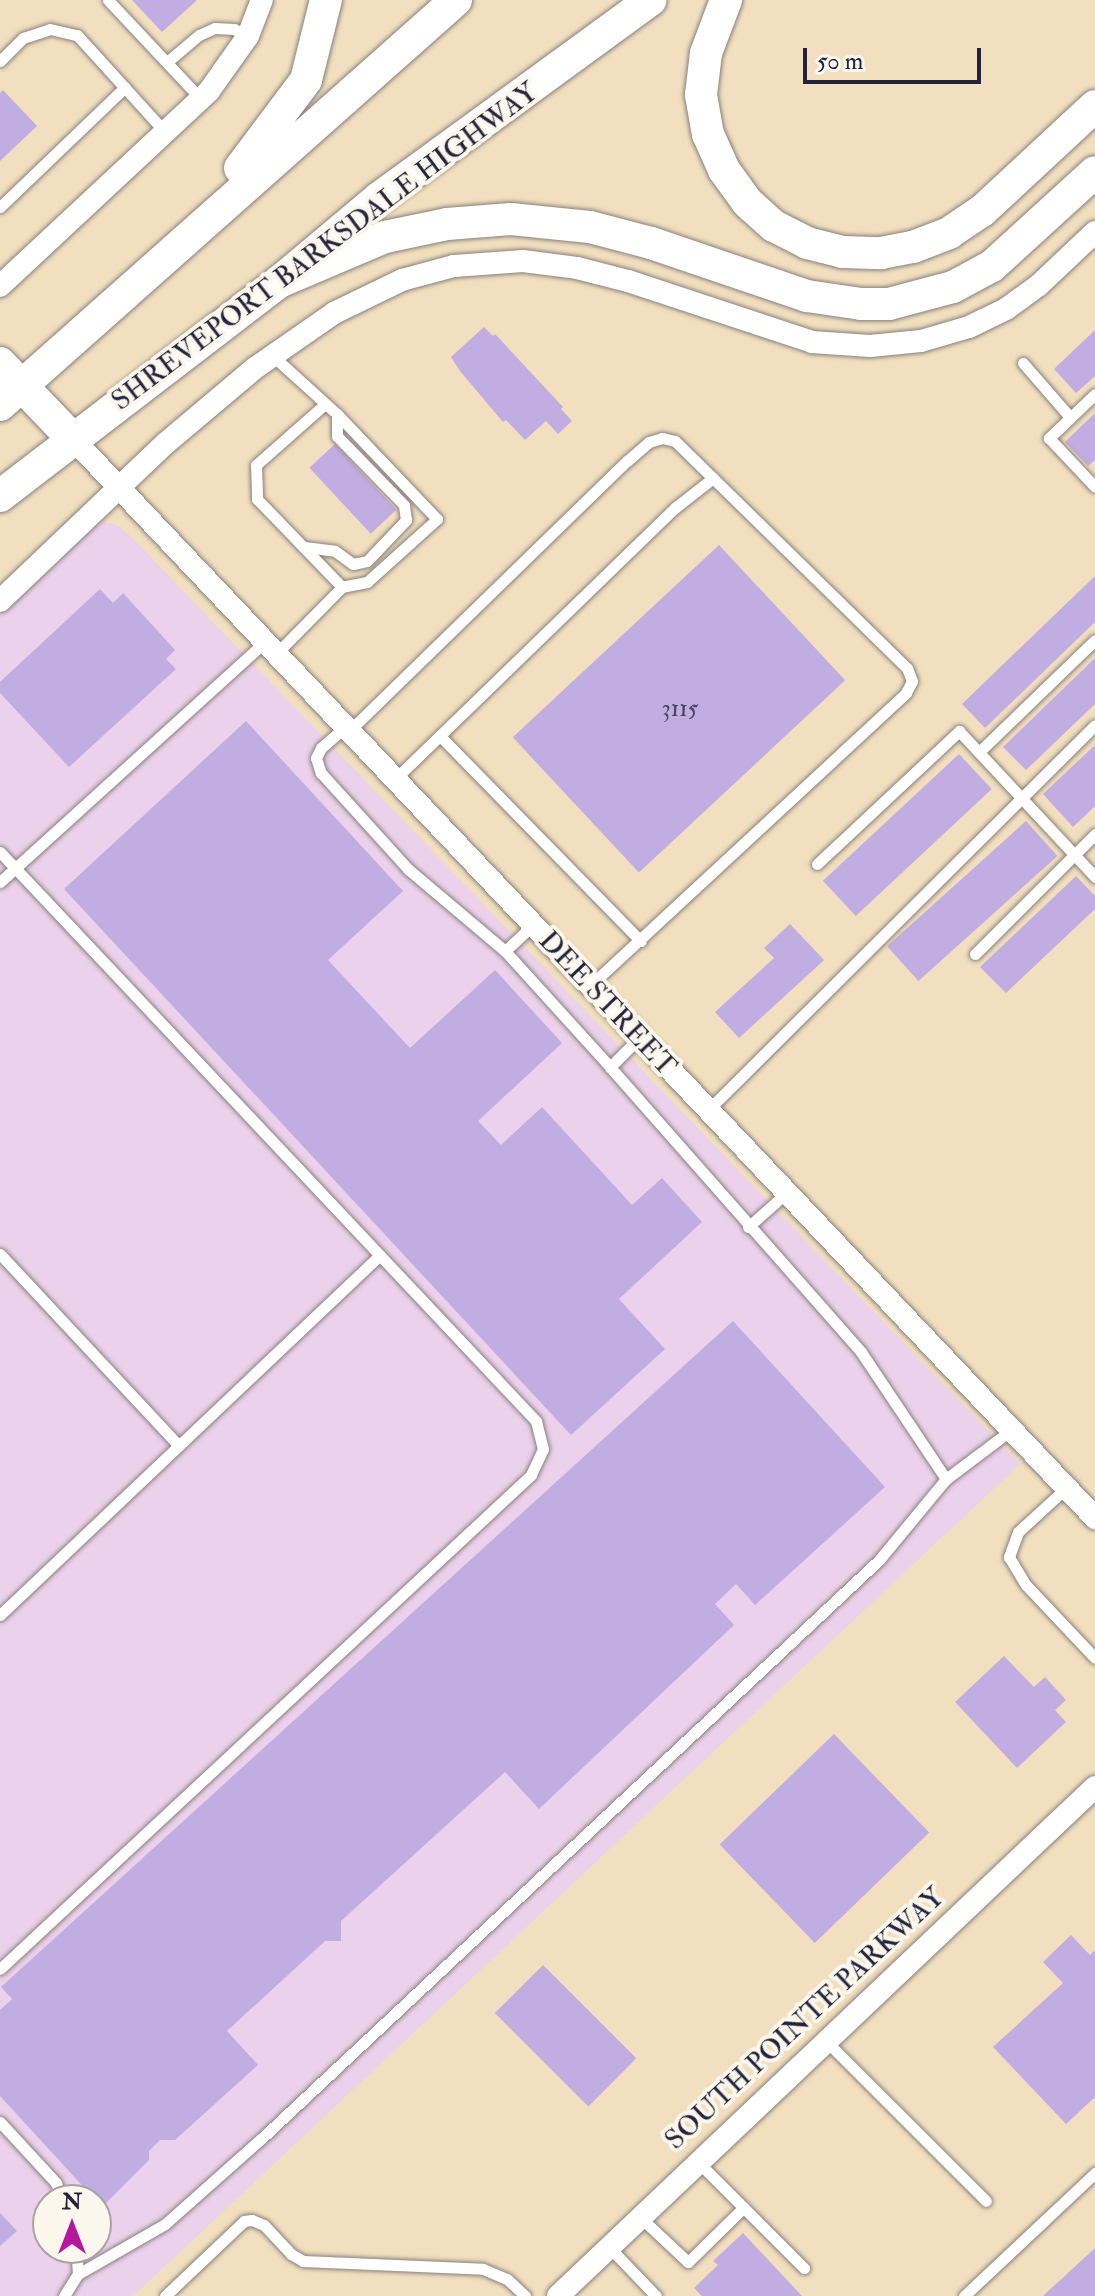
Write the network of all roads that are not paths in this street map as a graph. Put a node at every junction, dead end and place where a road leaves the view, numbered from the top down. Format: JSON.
{"nodes":[{"id":1,"x":108,"y":0,"type":"edge"},
{"id":2,"x":262,"y":0,"type":"edge"},
{"id":3,"x":326,"y":0,"type":"edge"},
{"id":4,"x":456,"y":0,"type":"edge"},
{"id":5,"x":651,"y":0,"type":"edge"},
{"id":6,"x":726,"y":0,"type":"edge"},
{"id":7,"x":248,"y":36,"type":"junction"},
{"id":8,"x":0,"y":61,"type":"edge"},
{"id":9,"x":167,"y":62,"type":"junction"},
{"id":10,"x":125,"y":87,"type":"junction"},
{"id":11,"x":201,"y":99,"type":"junction"},
{"id":12,"x":1095,"y":106,"type":"edge"},
{"id":13,"x":165,"y":132,"type":"junction"},
{"id":14,"x":295,"y":139,"type":"junction"},
{"id":15,"x":1095,"y":172,"type":"edge"},
{"id":16,"x":1,"y":206,"type":"edge"},
{"id":17,"x":1095,"y":232,"type":"edge"},
{"id":18,"x":159,"y":261,"type":"junction"},
{"id":19,"x":279,"y":282,"type":"junction"},
{"id":20,"x":0,"y":286,"type":"edge"},
{"id":21,"x":273,"y":356,"type":"junction"},
{"id":22,"x":1023,"y":363,"type":"dead end"},
{"id":23,"x":15,"y":389,"type":"edge"},
{"id":24,"x":1095,"y":394,"type":"edge"},
{"id":25,"x":325,"y":404,"type":"junction"},
{"id":26,"x":337,"y":414,"type":"junction"},
{"id":27,"x":1070,"y":417,"type":"junction"},
{"id":28,"x":72,"y":438,"type":"junction"},
{"id":29,"x":713,"y":478,"type":"junction"},
{"id":30,"x":1094,"y":484,"type":"edge"},
{"id":31,"x":119,"y":491,"type":"junction"},
{"id":32,"x":0,"y":496,"type":"edge"},
{"id":33,"x":304,"y":547,"type":"junction"},
{"id":34,"x":342,"y":587,"type":"junction"},
{"id":35,"x":0,"y":601,"type":"edge"},
{"id":36,"x":1095,"y":640,"type":"edge"},
{"id":37,"x":270,"y":648,"type":"junction"},
{"id":38,"x":1095,"y":725,"type":"edge"},
{"id":39,"x":347,"y":729,"type":"junction"},
{"id":40,"x":440,"y":736,"type":"junction"},
{"id":41,"x":979,"y":752,"type":"junction"},
{"id":42,"x":395,"y":779,"type":"junction"},
{"id":43,"x":1022,"y":798,"type":"junction"},
{"id":44,"x":1095,"y":834,"type":"edge"},
{"id":45,"x":0,"y":852,"type":"edge"},
{"id":46,"x":1075,"y":854,"type":"junction"},
{"id":47,"x":817,"y":864,"type":"dead end"},
{"id":48,"x":15,"y":868,"type":"junction"},
{"id":49,"x":1095,"y":877,"type":"edge"},
{"id":50,"x":0,"y":882,"type":"edge"},
{"id":51,"x":533,"y":925,"type":"junction"},
{"id":52,"x":641,"y":941,"type":"junction"},
{"id":53,"x":505,"y":951,"type":"junction"},
{"id":54,"x":975,"y":954,"type":"dead end"},
{"id":55,"x":590,"y":986,"type":"junction"},
{"id":56,"x":639,"y":1038,"type":"junction"},
{"id":57,"x":610,"y":1067,"type":"junction"},
{"id":58,"x":707,"y":1111,"type":"junction"},
{"id":59,"x":785,"y":1194,"type":"junction"},
{"id":60,"x":748,"y":1227,"type":"junction"},
{"id":61,"x":0,"y":1254,"type":"edge"},
{"id":62,"x":380,"y":1255,"type":"junction"},
{"id":63,"x":1010,"y":1431,"type":"junction"},
{"id":64,"x":179,"y":1446,"type":"junction"},
{"id":65,"x":946,"y":1479,"type":"junction"},
{"id":66,"x":1066,"y":1488,"type":"junction"},
{"id":67,"x":1095,"y":1518,"type":"edge"},
{"id":68,"x":0,"y":1615,"type":"edge"},
{"id":69,"x":1095,"y":1658,"type":"edge"},
{"id":70,"x":1095,"y":1787,"type":"edge"},
{"id":71,"x":0,"y":1969,"type":"edge"},
{"id":72,"x":826,"y":2041,"type":"junction"},
{"id":73,"x":0,"y":2122,"type":"edge"},
{"id":74,"x":698,"y":2162,"type":"junction"},
{"id":75,"x":1095,"y":2173,"type":"edge"},
{"id":76,"x":56,"y":2184,"type":"edge"},
{"id":77,"x":986,"y":2201,"type":"dead end"},
{"id":78,"x":744,"y":2207,"type":"junction"},
{"id":79,"x":640,"y":2217,"type":"junction"},
{"id":80,"x":609,"y":2247,"type":"junction"},
{"id":81,"x":77,"y":2264,"type":"edge"},
{"id":82,"x":804,"y":2268,"type":"dead end"},
{"id":83,"x":78,"y":2274,"type":"junction"},
{"id":84,"x":64,"y":2296,"type":"edge"},
{"id":85,"x":165,"y":2296,"type":"edge"},
{"id":86,"x":525,"y":2296,"type":"edge"},
{"id":87,"x":558,"y":2296,"type":"edge"},
{"id":88,"x":656,"y":2296,"type":"edge"},
{"id":89,"x":964,"y":2296,"type":"edge"}],
"edges":[{"from":1,"to":9,"type":"lane"},
{"from":2,"to":7,"type":"street"},
{"from":3,"to":18,"type":"main road"},
{"from":4,"to":14,"type":"main road"},
{"from":5,"to":19,"type":"main road","name":"SHREVEPORT BARKSDALE HIGHWAY"},
{"from":6,"to":12,"type":"main road"},
{"from":7,"to":9,"type":"lane"},
{"from":7,"to":11,"type":"street"},
{"from":8,"to":10,"type":"lane"},
{"from":9,"to":11,"type":"lane"},
{"from":10,"to":13,"type":"lane"},
{"from":10,"to":16,"type":"lane"},
{"from":11,"to":13,"type":"street"},
{"from":13,"to":20,"type":"street"},
{"from":14,"to":18,"type":"main road"},
{"from":14,"to":23,"type":"main road"},
{"from":15,"to":19,"type":"main road"},
{"from":17,"to":21,"type":"street"},
{"from":18,"to":23,"type":"main road"},
{"from":19,"to":28,"type":"main road","name":"SHREVEPORT BARKSDALE HIGHWAY"},
{"from":21,"to":25,"type":"lane"},
{"from":21,"to":31,"type":"street"},
{"from":22,"to":27,"type":"lane"},
{"from":23,"to":28,"type":"main road"},
{"from":24,"to":27,"type":"lane"},
{"from":25,"to":26,"type":"lane"},
{"from":25,"to":33,"type":"lane"},
{"from":26,"to":33,"type":"lane"},
{"from":26,"to":34,"type":"lane"},
{"from":27,"to":30,"type":"lane"},
{"from":28,"to":31,"type":"street","name":"DEE STREET"},
{"from":28,"to":32,"type":"main road","name":"SHREVEPORT BARKSDALE HIGHWAY"},
{"from":29,"to":39,"type":"lane"},
{"from":29,"to":40,"type":"lane"},
{"from":29,"to":52,"type":"lane"},
{"from":31,"to":35,"type":"street"},
{"from":31,"to":37,"type":"street","name":"DEE STREET"},
{"from":33,"to":34,"type":"lane"},
{"from":34,"to":37,"type":"lane"},
{"from":36,"to":41,"type":"lane"},
{"from":37,"to":39,"type":"street","name":"DEE STREET"},
{"from":37,"to":48,"type":"lane"},
{"from":38,"to":43,"type":"lane"},
{"from":39,"to":42,"type":"street","name":"DEE STREET"},
{"from":39,"to":53,"type":"lane"},
{"from":40,"to":42,"type":"lane"},
{"from":40,"to":52,"type":"lane"},
{"from":41,"to":43,"type":"lane"},
{"from":41,"to":47,"type":"lane"},
{"from":42,"to":51,"type":"street","name":"DEE STREET"},
{"from":43,"to":46,"type":"lane"},
{"from":43,"to":58,"type":"lane"},
{"from":44,"to":46,"type":"lane"},
{"from":45,"to":48,"type":"lane"},
{"from":46,"to":49,"type":"lane"},
{"from":46,"to":54,"type":"lane"},
{"from":48,"to":50,"type":"lane"},
{"from":48,"to":62,"type":"lane"},
{"from":51,"to":53,"type":"lane"},
{"from":51,"to":55,"type":"street","name":"DEE STREET"},
{"from":52,"to":55,"type":"lane"},
{"from":53,"to":57,"type":"lane"},
{"from":55,"to":56,"type":"street","name":"DEE STREET"},
{"from":56,"to":57,"type":"lane"},
{"from":56,"to":58,"type":"street","name":"DEE STREET"},
{"from":57,"to":60,"type":"lane"},
{"from":58,"to":59,"type":"street","name":"DEE STREET"},
{"from":59,"to":60,"type":"lane"},
{"from":59,"to":63,"type":"street","name":"DEE STREET"},
{"from":60,"to":65,"type":"lane"},
{"from":61,"to":64,"type":"lane"},
{"from":62,"to":64,"type":"lane"},
{"from":62,"to":71,"type":"lane"},
{"from":63,"to":65,"type":"lane"},
{"from":63,"to":66,"type":"street","name":"DEE STREET"},
{"from":64,"to":68,"type":"lane"},
{"from":65,"to":83,"type":"lane"},
{"from":66,"to":67,"type":"street","name":"DEE STREET"},
{"from":66,"to":69,"type":"lane"},
{"from":70,"to":72,"type":"street","name":"SOUTH POINTE PARKWAY"},
{"from":72,"to":74,"type":"street","name":"SOUTH POINTE PARKWAY"},
{"from":72,"to":77,"type":"lane"},
{"from":73,"to":76,"type":"lane"},
{"from":74,"to":78,"type":"lane"},
{"from":74,"to":79,"type":"street","name":"SOUTH POINTE PARKWAY"},
{"from":75,"to":89,"type":"lane"},
{"from":78,"to":79,"type":"lane"},
{"from":78,"to":82,"type":"lane"},
{"from":79,"to":80,"type":"street","name":"SOUTH POINTE PARKWAY"},
{"from":80,"to":87,"type":"street","name":"SOUTH POINTE PARKWAY"},
{"from":80,"to":88,"type":"lane"},
{"from":81,"to":83,"type":"lane"},
{"from":83,"to":84,"type":"lane"},
{"from":85,"to":86,"type":"lane"}]}
